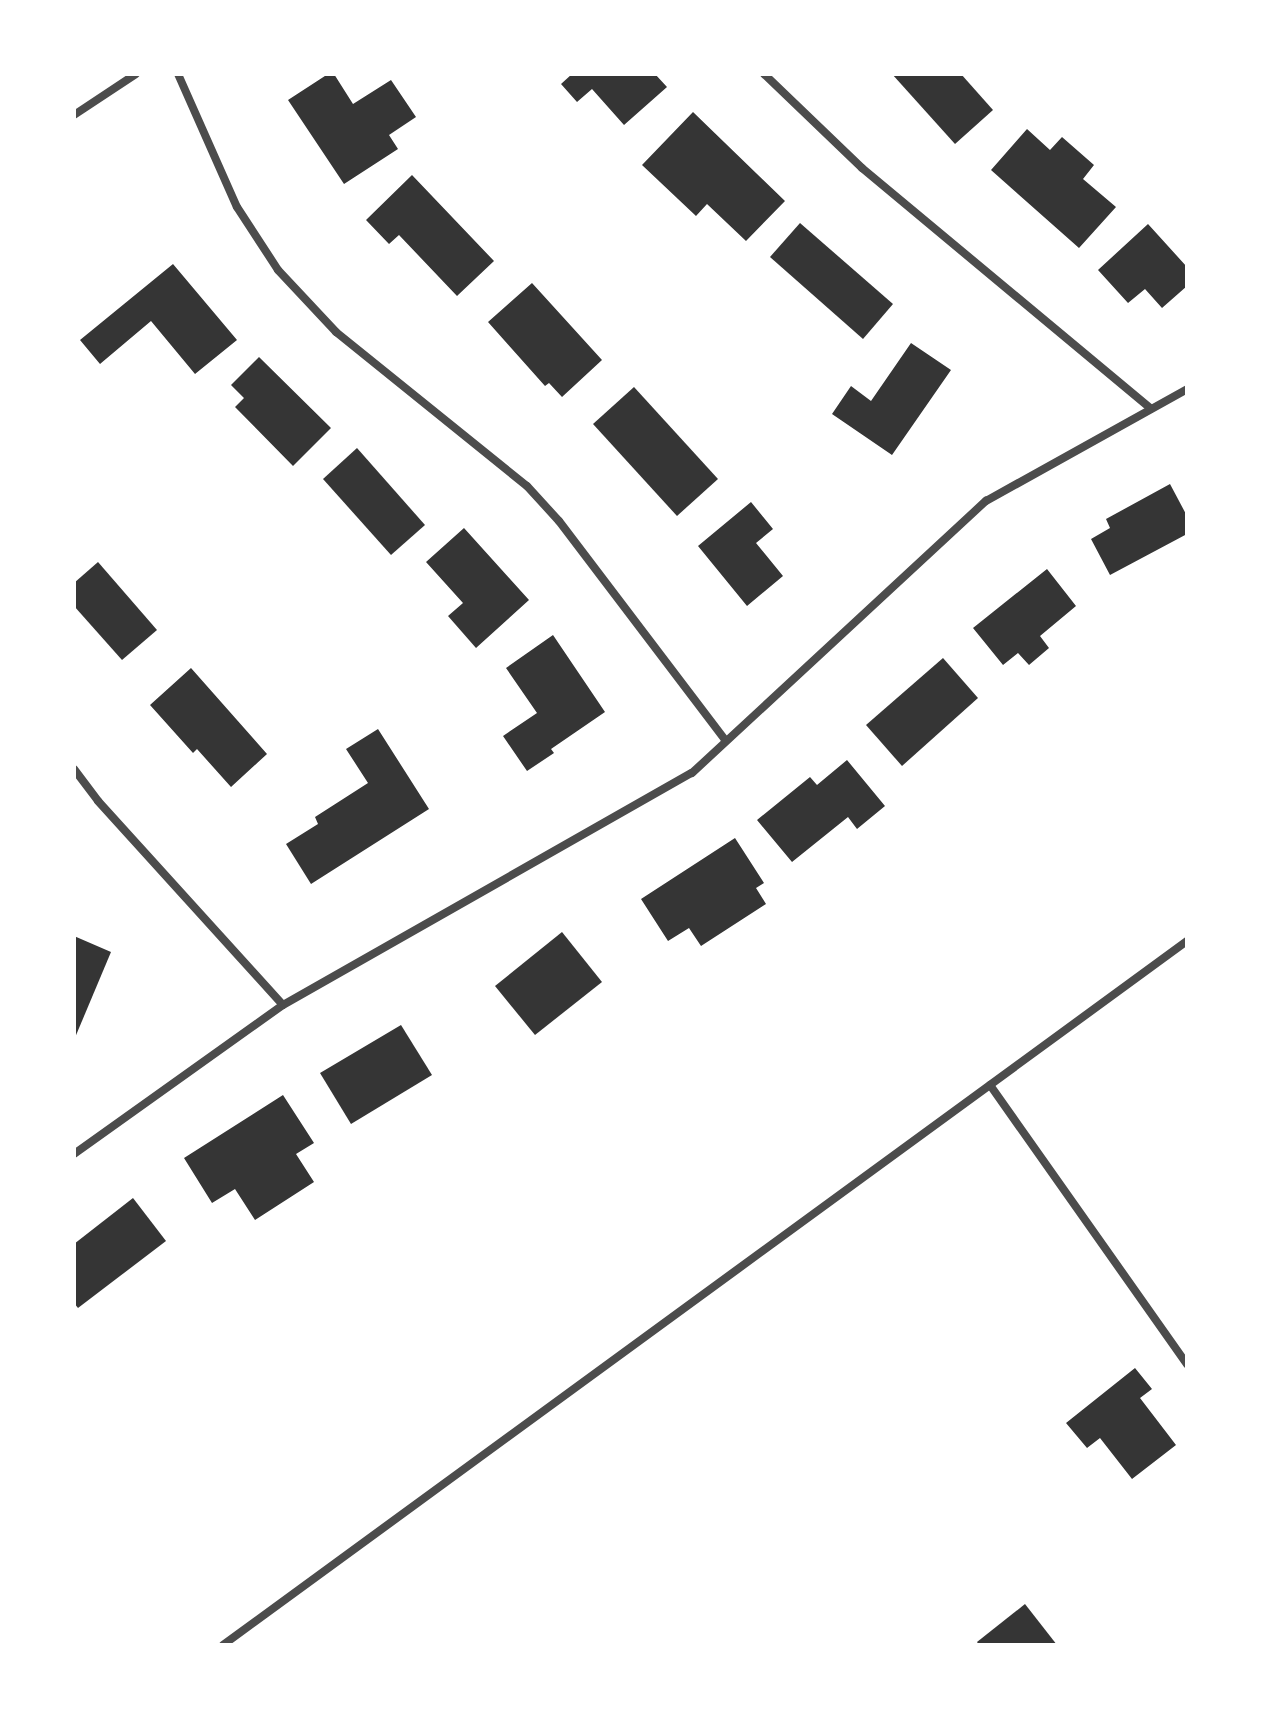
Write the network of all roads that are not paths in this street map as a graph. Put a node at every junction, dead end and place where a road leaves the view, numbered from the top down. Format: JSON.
{"nodes":[{"id":1,"x":136,"y":74,"type":"edge"},
{"id":2,"x":178,"y":74,"type":"edge"},
{"id":3,"x":764,"y":74,"type":"edge"},
{"id":4,"x":74,"y":115,"type":"edge"},
{"id":5,"x":1187,"y":389,"type":"edge"},
{"id":6,"x":1151,"y":409,"type":"junction"},
{"id":7,"x":726,"y":741,"type":"junction"},
{"id":8,"x":74,"y":769,"type":"edge"},
{"id":9,"x":1187,"y":941,"type":"edge"},
{"id":10,"x":283,"y":1005,"type":"junction"},
{"id":11,"x":990,"y":1085,"type":"junction"},
{"id":12,"x":74,"y":1154,"type":"edge"},
{"id":13,"x":1187,"y":1364,"type":"edge"},
{"id":14,"x":223,"y":1645,"type":"edge"}],
"edges":[{"from":1,"to":4,"type":"street"},
{"from":2,"to":7,"type":"street"},
{"from":3,"to":6,"type":"street"},
{"from":5,"to":6,"type":"street"},
{"from":6,"to":7,"type":"street"},
{"from":7,"to":10,"type":"street"},
{"from":8,"to":10,"type":"street"},
{"from":9,"to":11,"type":"street"},
{"from":10,"to":12,"type":"street"},
{"from":11,"to":13,"type":"street"},
{"from":11,"to":14,"type":"street"}]}
